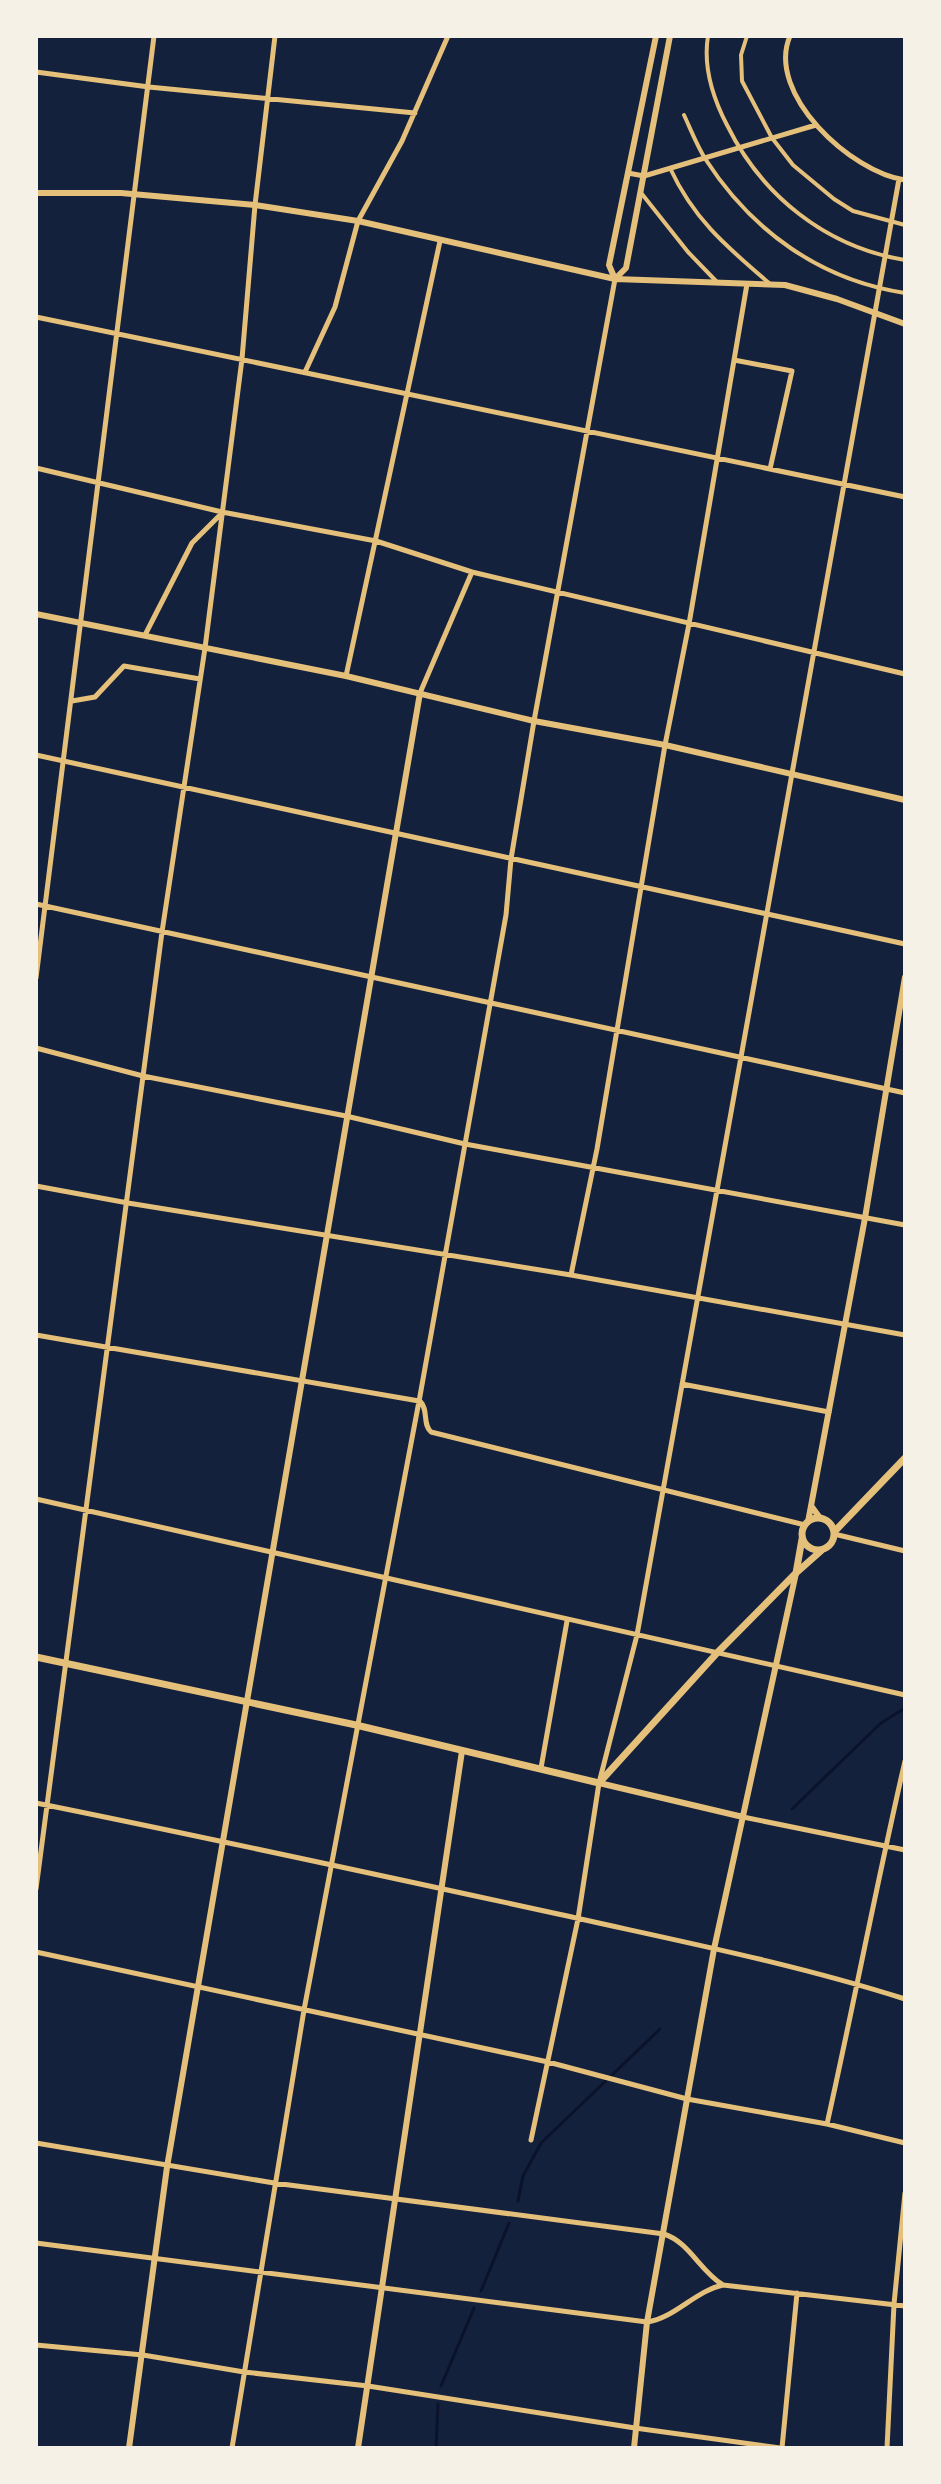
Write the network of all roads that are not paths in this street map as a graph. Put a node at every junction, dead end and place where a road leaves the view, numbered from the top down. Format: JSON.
{"nodes":[{"id":1,"x":154,"y":36,"type":"edge"},
{"id":2,"x":275,"y":36,"type":"edge"},
{"id":3,"x":448,"y":36,"type":"edge"},
{"id":4,"x":656,"y":36,"type":"edge"},
{"id":5,"x":670,"y":36,"type":"edge"},
{"id":6,"x":708,"y":36,"type":"edge"},
{"id":7,"x":747,"y":36,"type":"edge"},
{"id":8,"x":790,"y":36,"type":"edge"},
{"id":9,"x":36,"y":72,"type":"edge"},
{"id":10,"x":149,"y":87,"type":"junction"},
{"id":11,"x":268,"y":100,"type":"junction"},
{"id":12,"x":641,"y":108,"type":"junction"},
{"id":13,"x":657,"y":111,"type":"junction"},
{"id":14,"x":415,"y":113,"type":"junction"},
{"id":15,"x":684,"y":115,"type":"dead end"},
{"id":16,"x":816,"y":125,"type":"junction"},
{"id":17,"x":772,"y":138,"type":"junction"},
{"id":18,"x":738,"y":148,"type":"junction"},
{"id":19,"x":704,"y":158,"type":"junction"},
{"id":20,"x":670,"y":168,"type":"junction"},
{"id":21,"x":628,"y":173,"type":"junction"},
{"id":22,"x":644,"y":176,"type":"junction"},
{"id":23,"x":902,"y":180,"type":"edge"},
{"id":24,"x":640,"y":192,"type":"junction"},
{"id":25,"x":36,"y":193,"type":"edge"},
{"id":26,"x":135,"y":194,"type":"junction"},
{"id":27,"x":255,"y":205,"type":"junction"},
{"id":28,"x":358,"y":221,"type":"junction"},
{"id":29,"x":891,"y":223,"type":"junction"},
{"id":30,"x":905,"y":225,"type":"edge"},
{"id":31,"x":440,"y":241,"type":"junction"},
{"id":32,"x":885,"y":257,"type":"junction"},
{"id":33,"x":905,"y":260,"type":"edge"},
{"id":34,"x":615,"y":279,"type":"junction"},
{"id":35,"x":716,"y":281,"type":"junction"},
{"id":36,"x":769,"y":283,"type":"junction"},
{"id":37,"x":747,"y":284,"type":"junction"},
{"id":38,"x":879,"y":289,"type":"junction"},
{"id":39,"x":905,"y":293,"type":"edge"},
{"id":40,"x":874,"y":314,"type":"junction"},
{"id":41,"x":36,"y":317,"type":"edge"},
{"id":42,"x":905,"y":324,"type":"edge"},
{"id":43,"x":118,"y":334,"type":"junction"},
{"id":44,"x":242,"y":359,"type":"junction"},
{"id":45,"x":734,"y":360,"type":"junction"},
{"id":46,"x":305,"y":372,"type":"junction"},
{"id":47,"x":406,"y":393,"type":"junction"},
{"id":48,"x":588,"y":430,"type":"junction"},
{"id":49,"x":718,"y":458,"type":"junction"},
{"id":50,"x":36,"y":468,"type":"edge"},
{"id":51,"x":770,"y":469,"type":"junction"},
{"id":52,"x":98,"y":483,"type":"junction"},
{"id":53,"x":843,"y":484,"type":"junction"},
{"id":54,"x":905,"y":497,"type":"edge"},
{"id":55,"x":222,"y":512,"type":"junction"},
{"id":56,"x":376,"y":541,"type":"junction"},
{"id":57,"x":472,"y":572,"type":"junction"},
{"id":58,"x":559,"y":593,"type":"junction"},
{"id":59,"x":36,"y":614,"type":"edge"},
{"id":60,"x":81,"y":622,"type":"junction"},
{"id":61,"x":689,"y":624,"type":"junction"},
{"id":62,"x":145,"y":635,"type":"junction"},
{"id":63,"x":205,"y":648,"type":"junction"},
{"id":64,"x":813,"y":653,"type":"junction"},
{"id":65,"x":905,"y":674,"type":"edge"},
{"id":66,"x":346,"y":676,"type":"junction"},
{"id":67,"x":200,"y":679,"type":"junction"},
{"id":68,"x":420,"y":693,"type":"junction"},
{"id":69,"x":72,"y":701,"type":"junction"},
{"id":70,"x":534,"y":721,"type":"junction"},
{"id":71,"x":665,"y":745,"type":"junction"},
{"id":72,"x":36,"y":755,"type":"edge"},
{"id":73,"x":64,"y":761,"type":"junction"},
{"id":74,"x":791,"y":774,"type":"junction"},
{"id":75,"x":183,"y":786,"type":"junction"},
{"id":76,"x":905,"y":800,"type":"edge"},
{"id":77,"x":394,"y":832,"type":"junction"},
{"id":78,"x":511,"y":859,"type":"junction"},
{"id":79,"x":641,"y":887,"type":"junction"},
{"id":80,"x":36,"y":904,"type":"edge"},
{"id":81,"x":45,"y":906,"type":"junction"},
{"id":82,"x":767,"y":914,"type":"junction"},
{"id":83,"x":162,"y":932,"type":"junction"},
{"id":84,"x":905,"y":944,"type":"edge"},
{"id":85,"x":370,"y":977,"type":"junction"},
{"id":86,"x":905,"y":977,"type":"edge"},
{"id":87,"x":36,"y":978,"type":"edge"},
{"id":88,"x":490,"y":1003,"type":"junction"},
{"id":89,"x":618,"y":1030,"type":"junction"},
{"id":90,"x":36,"y":1048,"type":"edge"},
{"id":91,"x":741,"y":1057,"type":"junction"},
{"id":92,"x":143,"y":1076,"type":"junction"},
{"id":93,"x":887,"y":1089,"type":"junction"},
{"id":94,"x":905,"y":1093,"type":"edge"},
{"id":95,"x":346,"y":1116,"type":"junction"},
{"id":96,"x":465,"y":1144,"type":"junction"},
{"id":97,"x":594,"y":1168,"type":"junction"},
{"id":98,"x":36,"y":1186,"type":"edge"},
{"id":99,"x":718,"y":1191,"type":"junction"},
{"id":100,"x":128,"y":1203,"type":"junction"},
{"id":101,"x":865,"y":1218,"type":"junction"},
{"id":102,"x":905,"y":1225,"type":"edge"},
{"id":103,"x":326,"y":1234,"type":"junction"},
{"id":104,"x":445,"y":1254,"type":"junction"},
{"id":105,"x":571,"y":1275,"type":"junction"},
{"id":106,"x":698,"y":1298,"type":"junction"},
{"id":107,"x":843,"y":1325,"type":"junction"},
{"id":108,"x":36,"y":1335,"type":"edge"},
{"id":109,"x":905,"y":1335,"type":"edge"},
{"id":110,"x":108,"y":1347,"type":"junction"},
{"id":111,"x":301,"y":1380,"type":"junction"},
{"id":112,"x":682,"y":1384,"type":"junction"},
{"id":113,"x":419,"y":1401,"type":"junction"},
{"id":114,"x":829,"y":1412,"type":"junction"},
{"id":115,"x":905,"y":1458,"type":"edge"},
{"id":116,"x":663,"y":1490,"type":"junction"},
{"id":117,"x":36,"y":1499,"type":"edge"},
{"id":118,"x":812,"y":1507,"type":"junction"},
{"id":119,"x":86,"y":1511,"type":"junction"},
{"id":120,"x":851,"y":1514,"type":"junction"},
{"id":121,"x":820,"y":1518,"type":"junction"},
{"id":122,"x":829,"y":1522,"type":"junction"},
{"id":123,"x":806,"y":1523,"type":"junction"},
{"id":124,"x":834,"y":1533,"type":"junction"},
{"id":125,"x":802,"y":1539,"type":"junction"},
{"id":126,"x":822,"y":1550,"type":"junction"},
{"id":127,"x":905,"y":1551,"type":"edge"},
{"id":128,"x":272,"y":1553,"type":"junction"},
{"id":129,"x":796,"y":1573,"type":"junction"},
{"id":130,"x":385,"y":1578,"type":"junction"},
{"id":131,"x":567,"y":1621,"type":"junction"},
{"id":132,"x":637,"y":1635,"type":"junction"},
{"id":133,"x":717,"y":1653,"type":"junction"},
{"id":134,"x":36,"y":1657,"type":"edge"},
{"id":135,"x":65,"y":1663,"type":"junction"},
{"id":136,"x":777,"y":1666,"type":"junction"},
{"id":137,"x":905,"y":1695,"type":"edge"},
{"id":138,"x":246,"y":1702,"type":"junction"},
{"id":139,"x":356,"y":1725,"type":"junction"},
{"id":140,"x":462,"y":1751,"type":"junction"},
{"id":141,"x":905,"y":1761,"type":"edge"},
{"id":142,"x":541,"y":1768,"type":"junction"},
{"id":143,"x":599,"y":1783,"type":"junction"},
{"id":144,"x":36,"y":1803,"type":"edge"},
{"id":145,"x":47,"y":1805,"type":"junction"},
{"id":146,"x":743,"y":1817,"type":"junction"},
{"id":147,"x":223,"y":1841,"type":"junction"},
{"id":148,"x":885,"y":1845,"type":"junction"},
{"id":149,"x":905,"y":1850,"type":"edge"},
{"id":150,"x":331,"y":1865,"type":"junction"},
{"id":151,"x":442,"y":1888,"type":"junction"},
{"id":152,"x":36,"y":1889,"type":"edge"},
{"id":153,"x":578,"y":1919,"type":"junction"},
{"id":154,"x":714,"y":1949,"type":"junction"},
{"id":155,"x":36,"y":1952,"type":"edge"},
{"id":156,"x":859,"y":1985,"type":"junction"},
{"id":157,"x":198,"y":1989,"type":"junction"},
{"id":158,"x":905,"y":1999,"type":"edge"},
{"id":159,"x":304,"y":2010,"type":"junction"},
{"id":160,"x":420,"y":2035,"type":"junction"},
{"id":161,"x":548,"y":2062,"type":"junction"},
{"id":162,"x":687,"y":2099,"type":"junction"},
{"id":163,"x":827,"y":2124,"type":"junction"},
{"id":164,"x":531,"y":2140,"type":"dead end"},
{"id":165,"x":36,"y":2143,"type":"edge"},
{"id":166,"x":905,"y":2143,"type":"edge"},
{"id":167,"x":167,"y":2167,"type":"junction"},
{"id":168,"x":274,"y":2183,"type":"junction"},
{"id":169,"x":905,"y":2193,"type":"edge"},
{"id":170,"x":395,"y":2199,"type":"junction"},
{"id":171,"x":664,"y":2234,"type":"junction"},
{"id":172,"x":36,"y":2243,"type":"edge"},
{"id":173,"x":155,"y":2258,"type":"junction"},
{"id":174,"x":259,"y":2272,"type":"junction"},
{"id":175,"x":723,"y":2285,"type":"junction"},
{"id":176,"x":382,"y":2288,"type":"junction"},
{"id":177,"x":797,"y":2293,"type":"junction"},
{"id":178,"x":894,"y":2304,"type":"junction"},
{"id":179,"x":905,"y":2306,"type":"edge"},
{"id":180,"x":647,"y":2322,"type":"junction"},
{"id":181,"x":36,"y":2345,"type":"edge"},
{"id":182,"x":143,"y":2355,"type":"junction"},
{"id":183,"x":244,"y":2372,"type":"junction"},
{"id":184,"x":368,"y":2386,"type":"junction"},
{"id":185,"x":635,"y":2428,"type":"junction"},
{"id":186,"x":129,"y":2448,"type":"edge"},
{"id":187,"x":232,"y":2448,"type":"edge"},
{"id":188,"x":358,"y":2448,"type":"edge"},
{"id":189,"x":634,"y":2448,"type":"edge"},
{"id":190,"x":781,"y":2448,"type":"edge"},
{"id":191,"x":887,"y":2448,"type":"edge"}],
"edges":[{"from":1,"to":10,"type":"street"},
{"from":2,"to":11,"type":"street"},
{"from":3,"to":14,"type":"street"},
{"from":4,"to":12,"type":"street"},
{"from":5,"to":13,"type":"street"},
{"from":6,"to":18,"type":"street"},
{"from":7,"to":17,"type":"street"},
{"from":8,"to":16,"type":"street"},
{"from":9,"to":10,"type":"street"},
{"from":10,"to":11,"type":"street"},
{"from":10,"to":26,"type":"street"},
{"from":11,"to":14,"type":"street"},
{"from":11,"to":27,"type":"street"},
{"from":12,"to":13,"type":"street"},
{"from":12,"to":21,"type":"street"},
{"from":13,"to":22,"type":"street"},
{"from":14,"to":28,"type":"street"},
{"from":15,"to":19,"type":"street"},
{"from":16,"to":17,"type":"street"},
{"from":16,"to":23,"type":"street"},
{"from":17,"to":18,"type":"street"},
{"from":17,"to":29,"type":"street"},
{"from":18,"to":19,"type":"street"},
{"from":18,"to":32,"type":"street"},
{"from":19,"to":20,"type":"street"},
{"from":19,"to":38,"type":"street"},
{"from":20,"to":22,"type":"street"},
{"from":20,"to":36,"type":"street"},
{"from":21,"to":22,"type":"street"},
{"from":21,"to":34,"type":"street"},
{"from":22,"to":24,"type":"street"},
{"from":23,"to":29,"type":"street"},
{"from":24,"to":34,"type":"street"},
{"from":24,"to":35,"type":"street"},
{"from":25,"to":26,"type":"street"},
{"from":26,"to":27,"type":"street"},
{"from":26,"to":43,"type":"street"},
{"from":27,"to":28,"type":"street"},
{"from":27,"to":44,"type":"street"},
{"from":28,"to":31,"type":"street"},
{"from":28,"to":46,"type":"street"},
{"from":29,"to":30,"type":"street"},
{"from":29,"to":32,"type":"street"},
{"from":31,"to":34,"type":"street"},
{"from":31,"to":47,"type":"street"},
{"from":32,"to":33,"type":"street"},
{"from":32,"to":38,"type":"street"},
{"from":34,"to":35,"type":"street"},
{"from":34,"to":48,"type":"street"},
{"from":35,"to":37,"type":"street"},
{"from":36,"to":37,"type":"street"},
{"from":36,"to":40,"type":"street"},
{"from":37,"to":45,"type":"street"},
{"from":38,"to":39,"type":"street"},
{"from":38,"to":40,"type":"street"},
{"from":40,"to":42,"type":"street"},
{"from":40,"to":53,"type":"street"},
{"from":41,"to":43,"type":"street"},
{"from":43,"to":44,"type":"street"},
{"from":43,"to":52,"type":"street"},
{"from":44,"to":46,"type":"street"},
{"from":44,"to":55,"type":"street"},
{"from":45,"to":49,"type":"street"},
{"from":45,"to":51,"type":"street"},
{"from":46,"to":47,"type":"street"},
{"from":47,"to":48,"type":"street"},
{"from":47,"to":56,"type":"street"},
{"from":48,"to":49,"type":"street"},
{"from":48,"to":58,"type":"street"},
{"from":49,"to":51,"type":"street"},
{"from":49,"to":61,"type":"street"},
{"from":50,"to":52,"type":"street"},
{"from":51,"to":53,"type":"street"},
{"from":52,"to":55,"type":"street"},
{"from":52,"to":60,"type":"street"},
{"from":53,"to":54,"type":"street"},
{"from":53,"to":64,"type":"street"},
{"from":55,"to":56,"type":"street"},
{"from":55,"to":62,"type":"street"},
{"from":55,"to":63,"type":"street"},
{"from":56,"to":57,"type":"street"},
{"from":56,"to":66,"type":"street"},
{"from":57,"to":58,"type":"street"},
{"from":57,"to":68,"type":"street"},
{"from":58,"to":61,"type":"street"},
{"from":58,"to":70,"type":"street"},
{"from":59,"to":60,"type":"street"},
{"from":60,"to":62,"type":"street"},
{"from":60,"to":69,"type":"street"},
{"from":61,"to":64,"type":"street"},
{"from":61,"to":71,"type":"street"},
{"from":62,"to":63,"type":"street"},
{"from":63,"to":66,"type":"street"},
{"from":63,"to":67,"type":"street"},
{"from":64,"to":65,"type":"street"},
{"from":64,"to":74,"type":"street"},
{"from":66,"to":68,"type":"street"},
{"from":67,"to":69,"type":"street"},
{"from":67,"to":75,"type":"street"},
{"from":68,"to":70,"type":"street"},
{"from":68,"to":77,"type":"street"},
{"from":69,"to":73,"type":"street"},
{"from":70,"to":71,"type":"street"},
{"from":70,"to":78,"type":"street"},
{"from":71,"to":74,"type":"street"},
{"from":71,"to":79,"type":"street"},
{"from":72,"to":73,"type":"street"},
{"from":73,"to":75,"type":"street"},
{"from":73,"to":81,"type":"street"},
{"from":74,"to":76,"type":"street"},
{"from":74,"to":82,"type":"street"},
{"from":75,"to":77,"type":"street"},
{"from":75,"to":83,"type":"street"},
{"from":77,"to":78,"type":"street"},
{"from":77,"to":85,"type":"street"},
{"from":78,"to":79,"type":"street"},
{"from":78,"to":88,"type":"street"},
{"from":79,"to":82,"type":"street"},
{"from":79,"to":89,"type":"street"},
{"from":80,"to":81,"type":"street"},
{"from":81,"to":83,"type":"street"},
{"from":81,"to":87,"type":"street"},
{"from":82,"to":84,"type":"street"},
{"from":82,"to":91,"type":"street"},
{"from":83,"to":85,"type":"street"},
{"from":83,"to":92,"type":"street"},
{"from":85,"to":88,"type":"street"},
{"from":85,"to":95,"type":"street"},
{"from":86,"to":93,"type":"street"},
{"from":88,"to":89,"type":"street"},
{"from":88,"to":96,"type":"street"},
{"from":89,"to":91,"type":"street"},
{"from":89,"to":97,"type":"street"},
{"from":90,"to":92,"type":"street"},
{"from":91,"to":93,"type":"street"},
{"from":91,"to":99,"type":"street"},
{"from":92,"to":95,"type":"street"},
{"from":92,"to":100,"type":"street"},
{"from":93,"to":94,"type":"street"},
{"from":93,"to":101,"type":"street"},
{"from":95,"to":96,"type":"street"},
{"from":95,"to":103,"type":"street"},
{"from":96,"to":97,"type":"street"},
{"from":96,"to":104,"type":"street"},
{"from":97,"to":99,"type":"street"},
{"from":97,"to":105,"type":"street"},
{"from":98,"to":100,"type":"street"},
{"from":99,"to":101,"type":"street"},
{"from":99,"to":106,"type":"street"},
{"from":100,"to":103,"type":"street"},
{"from":100,"to":110,"type":"street"},
{"from":101,"to":102,"type":"street"},
{"from":101,"to":107,"type":"street"},
{"from":103,"to":104,"type":"street"},
{"from":103,"to":111,"type":"street"},
{"from":104,"to":105,"type":"street"},
{"from":104,"to":113,"type":"street"},
{"from":105,"to":106,"type":"street"},
{"from":106,"to":107,"type":"street"},
{"from":106,"to":112,"type":"street"},
{"from":107,"to":109,"type":"street"},
{"from":107,"to":114,"type":"street"},
{"from":108,"to":110,"type":"street"},
{"from":110,"to":111,"type":"street"},
{"from":110,"to":119,"type":"street"},
{"from":111,"to":113,"type":"street"},
{"from":111,"to":128,"type":"street"},
{"from":112,"to":114,"type":"street"},
{"from":112,"to":116,"type":"street"},
{"from":113,"to":116,"type":"street"},
{"from":113,"to":130,"type":"street"},
{"from":114,"to":118,"type":"street"},
{"from":115,"to":120,"type":"main road"},
{"from":116,"to":123,"type":"street"},
{"from":116,"to":132,"type":"street"},
{"from":117,"to":119,"type":"street"},
{"from":118,"to":121,"type":"street"},
{"from":118,"to":123,"type":"street"},
{"from":119,"to":128,"type":"street"},
{"from":119,"to":135,"type":"street"},
{"from":120,"to":122,"type":"main road"},
{"from":120,"to":124,"type":"main road"},
{"from":121,"to":122,"type":"main road"},
{"from":121,"to":123,"type":"main road"},
{"from":122,"to":124,"type":"main road"},
{"from":123,"to":125,"type":"main road"},
{"from":124,"to":126,"type":"main road"},
{"from":124,"to":127,"type":"street"},
{"from":125,"to":126,"type":"main road"},
{"from":125,"to":129,"type":"main road"},
{"from":126,"to":129,"type":"main road"},
{"from":128,"to":130,"type":"street"},
{"from":128,"to":138,"type":"street"},
{"from":129,"to":133,"type":"main road"},
{"from":129,"to":136,"type":"street"},
{"from":130,"to":131,"type":"street"},
{"from":130,"to":139,"type":"street"},
{"from":131,"to":132,"type":"street"},
{"from":131,"to":142,"type":"street"},
{"from":132,"to":133,"type":"street"},
{"from":132,"to":143,"type":"street"},
{"from":133,"to":136,"type":"street"},
{"from":133,"to":143,"type":"main road"},
{"from":134,"to":135,"type":"main road"},
{"from":135,"to":138,"type":"main road"},
{"from":135,"to":145,"type":"street"},
{"from":136,"to":137,"type":"street"},
{"from":136,"to":146,"type":"street"},
{"from":138,"to":139,"type":"main road"},
{"from":138,"to":147,"type":"street"},
{"from":139,"to":140,"type":"main road"},
{"from":139,"to":150,"type":"street"},
{"from":140,"to":142,"type":"main road"},
{"from":140,"to":151,"type":"street"},
{"from":141,"to":148,"type":"street"},
{"from":142,"to":143,"type":"main road"},
{"from":143,"to":146,"type":"street"},
{"from":143,"to":153,"type":"street"},
{"from":144,"to":145,"type":"street"},
{"from":145,"to":147,"type":"street"},
{"from":145,"to":152,"type":"street"},
{"from":146,"to":148,"type":"street"},
{"from":146,"to":154,"type":"street"},
{"from":147,"to":150,"type":"street"},
{"from":147,"to":157,"type":"street"},
{"from":148,"to":149,"type":"street"},
{"from":148,"to":156,"type":"street"},
{"from":150,"to":151,"type":"street"},
{"from":150,"to":159,"type":"street"},
{"from":151,"to":153,"type":"street"},
{"from":151,"to":160,"type":"street"},
{"from":153,"to":154,"type":"street"},
{"from":153,"to":161,"type":"street"},
{"from":154,"to":156,"type":"street"},
{"from":154,"to":162,"type":"street"},
{"from":155,"to":157,"type":"street"},
{"from":156,"to":158,"type":"street"},
{"from":156,"to":163,"type":"street"},
{"from":157,"to":159,"type":"street"},
{"from":157,"to":167,"type":"street"},
{"from":159,"to":160,"type":"street"},
{"from":159,"to":168,"type":"street"},
{"from":160,"to":161,"type":"street"},
{"from":160,"to":170,"type":"street"},
{"from":161,"to":162,"type":"street"},
{"from":161,"to":164,"type":"street"},
{"from":162,"to":163,"type":"street"},
{"from":162,"to":171,"type":"street"},
{"from":163,"to":166,"type":"street"},
{"from":165,"to":167,"type":"street"},
{"from":167,"to":168,"type":"street"},
{"from":167,"to":173,"type":"street"},
{"from":168,"to":170,"type":"street"},
{"from":168,"to":174,"type":"street"},
{"from":169,"to":178,"type":"street"},
{"from":170,"to":171,"type":"street"},
{"from":170,"to":176,"type":"street"},
{"from":171,"to":175,"type":"street"},
{"from":171,"to":180,"type":"street"},
{"from":172,"to":173,"type":"street"},
{"from":173,"to":174,"type":"street"},
{"from":173,"to":182,"type":"street"},
{"from":174,"to":176,"type":"street"},
{"from":174,"to":183,"type":"street"},
{"from":175,"to":177,"type":"street"},
{"from":175,"to":180,"type":"street"},
{"from":176,"to":180,"type":"street"},
{"from":176,"to":184,"type":"street"},
{"from":177,"to":178,"type":"street"},
{"from":177,"to":190,"type":"street"},
{"from":178,"to":179,"type":"street"},
{"from":178,"to":191,"type":"street"},
{"from":180,"to":185,"type":"street"},
{"from":181,"to":182,"type":"street"},
{"from":182,"to":183,"type":"street"},
{"from":182,"to":186,"type":"street"},
{"from":183,"to":184,"type":"street"},
{"from":183,"to":187,"type":"street"},
{"from":184,"to":185,"type":"street"},
{"from":184,"to":188,"type":"street"},
{"from":185,"to":189,"type":"street"},
{"from":185,"to":190,"type":"street"}]}
